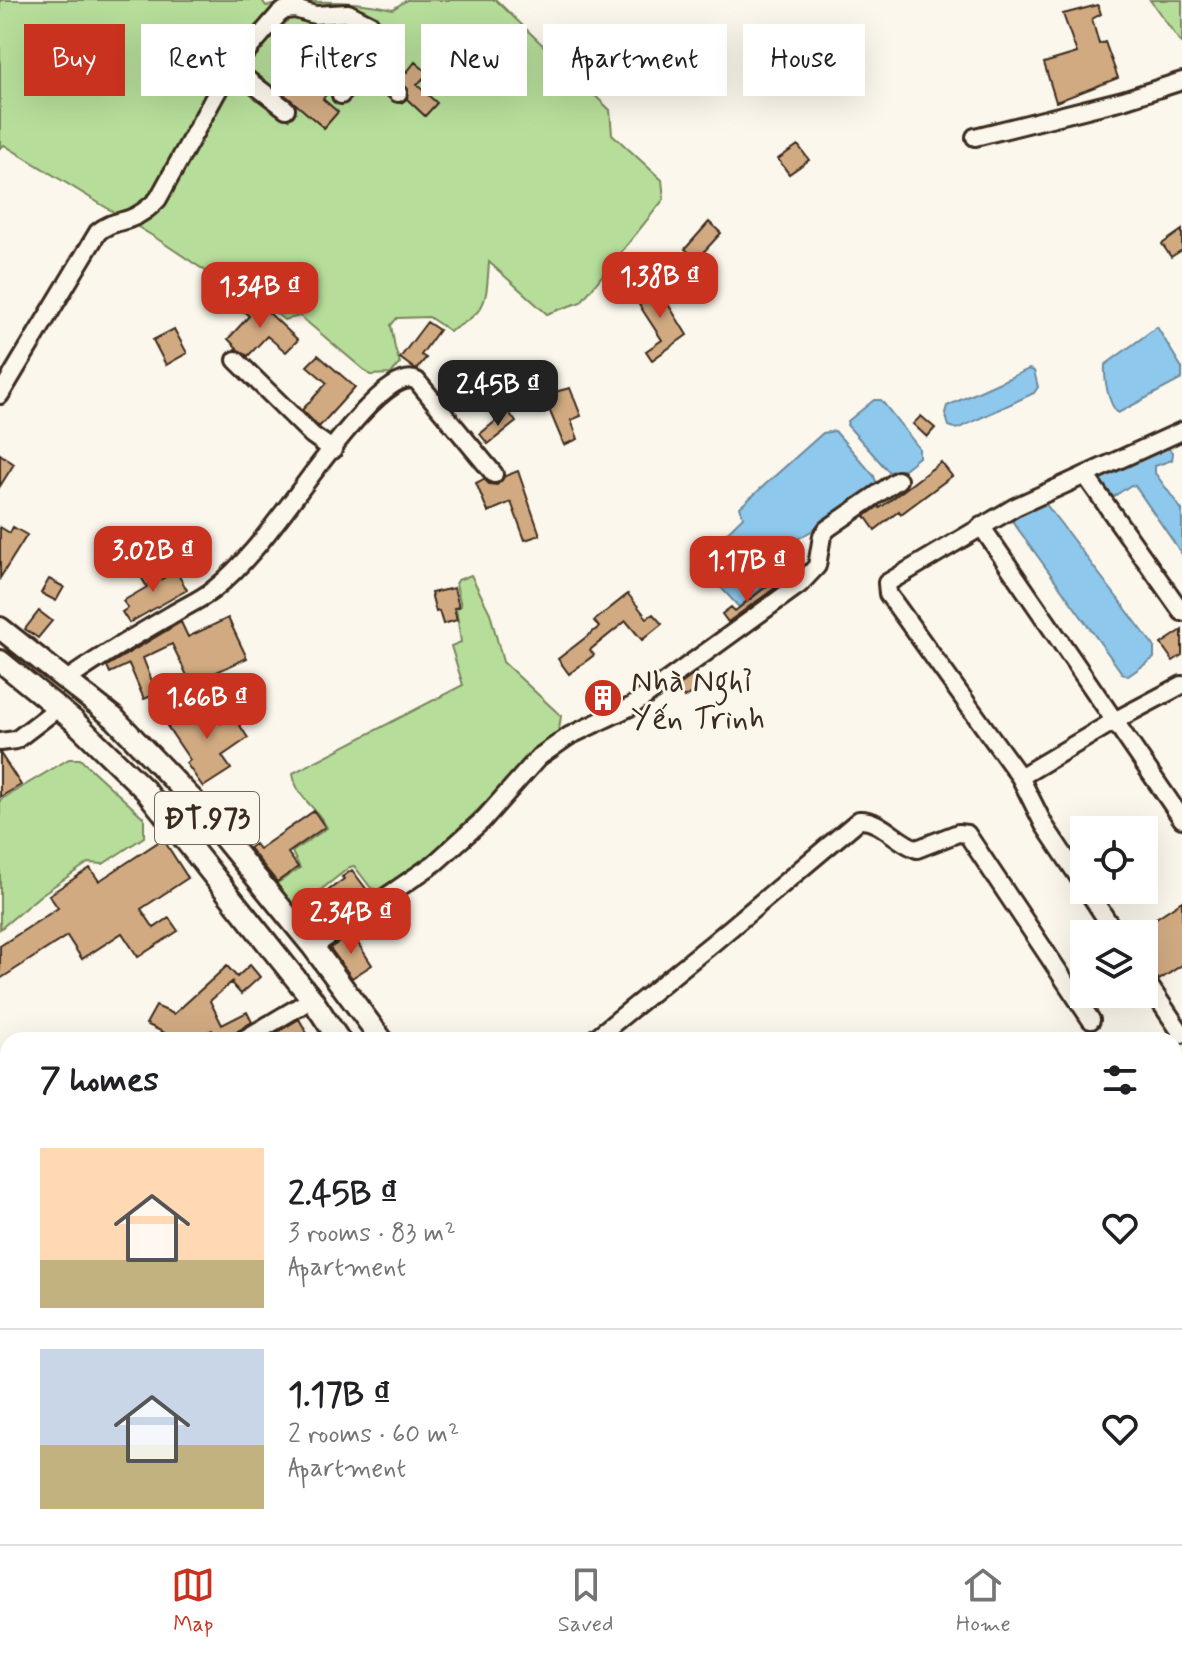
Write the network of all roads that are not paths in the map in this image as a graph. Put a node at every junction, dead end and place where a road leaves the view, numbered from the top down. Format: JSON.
{"nodes":[{"id":1,"x":370,"y":24,"type":"edge"},
{"id":2,"x":255,"y":42,"type":"edge"},
{"id":3,"x":1182,"y":81,"type":"edge"},
{"id":4,"x":255,"y":85,"type":"edge"},
{"id":5,"x":216,"y":96,"type":"edge"},
{"id":6,"x":286,"y":109,"type":"dead end"},
{"id":7,"x":975,"y":137,"type":"dead end"},
{"id":8,"x":236,"y":360,"type":"dead end"},
{"id":9,"x":0,"y":395,"type":"edge"},
{"id":10,"x":1179,"y":438,"type":"edge"},
{"id":11,"x":333,"y":450,"type":"junction"},
{"id":12,"x":494,"y":474,"type":"dead end"},
{"id":13,"x":1085,"y":475,"type":"junction"},
{"id":14,"x":898,"y":480,"type":"dead end"},
{"id":15,"x":981,"y":526,"type":"junction"},
{"id":16,"x":1182,"y":612,"type":"edge"},
{"id":17,"x":0,"y":628,"type":"edge"},
{"id":18,"x":0,"y":661,"type":"edge"},
{"id":19,"x":67,"y":680,"type":"junction"},
{"id":20,"x":1182,"y":685,"type":"edge"},
{"id":21,"x":58,"y":708,"type":"junction"},
{"id":22,"x":1116,"y":720,"type":"junction"},
{"id":23,"x":0,"y":742,"type":"edge"},
{"id":24,"x":1020,"y":777,"type":"junction"},
{"id":25,"x":1182,"y":819,"type":"edge"},
{"id":26,"x":1070,"y":864,"type":"edge"},
{"id":27,"x":313,"y":947,"type":"junction"},
{"id":28,"x":312,"y":999,"type":"junction"},
{"id":29,"x":1158,"y":999,"type":"edge"},
{"id":30,"x":1091,"y":1020,"type":"dead end"},
{"id":31,"x":256,"y":1032,"type":"edge"},
{"id":32,"x":334,"y":1032,"type":"edge"},
{"id":33,"x":376,"y":1032,"type":"edge"},
{"id":34,"x":603,"y":1032,"type":"edge"},
{"id":35,"x":1181,"y":1032,"type":"edge"}],
"edges":[{"from":1,"to":2,"type":"street"},
{"from":3,"to":7,"type":"street"},
{"from":4,"to":6,"type":"street"},
{"from":5,"to":9,"type":"street"},
{"from":8,"to":11,"type":"street"},
{"from":10,"to":13,"type":"street"},
{"from":11,"to":12,"type":"street"},
{"from":11,"to":19,"type":"street"},
{"from":13,"to":15,"type":"street"},
{"from":13,"to":16,"type":"street"},
{"from":14,"to":27,"type":"street"},
{"from":15,"to":22,"type":"street"},
{"from":15,"to":24,"type":"street"},
{"from":17,"to":19,"type":"main road","number":"ĐT.973"},
{"from":18,"to":21,"type":"main road","number":"ĐT.973"},
{"from":19,"to":27,"type":"main road","number":"ĐT.973"},
{"from":20,"to":22,"type":"street"},
{"from":21,"to":23,"type":"street"},
{"from":21,"to":28,"type":"main road","number":"ĐT.973"},
{"from":22,"to":24,"type":"street"},
{"from":22,"to":25,"type":"street"},
{"from":24,"to":26,"type":"street"},
{"from":27,"to":33,"type":"main road","number":"ĐT.973"},
{"from":28,"to":31,"type":"street"},
{"from":28,"to":32,"type":"main road","number":"ĐT.973"},
{"from":29,"to":35,"type":"street"},
{"from":30,"to":34,"type":"street"}]}
